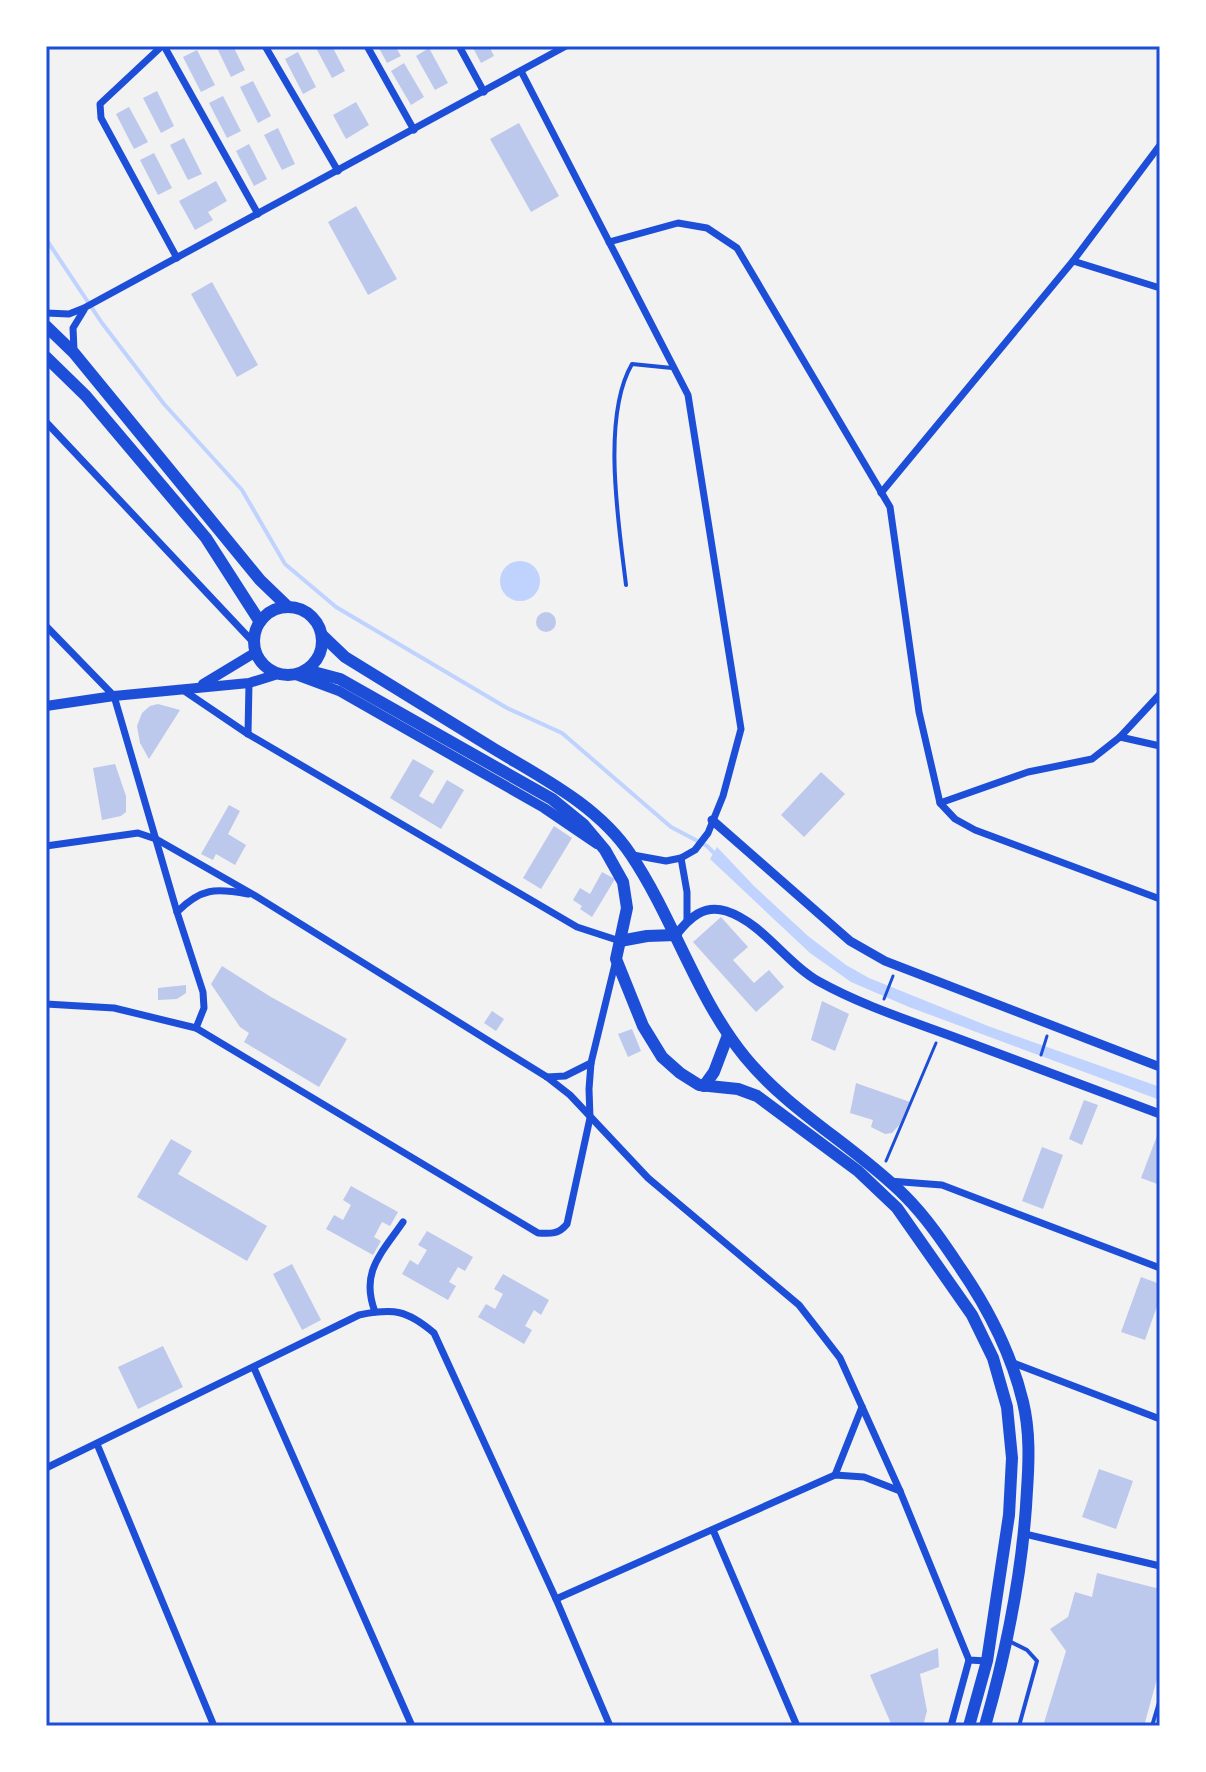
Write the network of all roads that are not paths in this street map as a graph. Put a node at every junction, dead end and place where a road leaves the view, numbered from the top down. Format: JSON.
{"nodes":[{"id":1,"x":163,"y":46,"type":"edge"},
{"id":2,"x":265,"y":46,"type":"edge"},
{"id":3,"x":367,"y":46,"type":"edge"},
{"id":4,"x":459,"y":46,"type":"edge"},
{"id":5,"x":566,"y":46,"type":"edge"},
{"id":6,"x":521,"y":71,"type":"junction"},
{"id":7,"x":484,"y":92,"type":"junction"},
{"id":8,"x":414,"y":130,"type":"junction"},
{"id":9,"x":1160,"y":145,"type":"edge"},
{"id":10,"x":338,"y":171,"type":"junction"},
{"id":11,"x":258,"y":214,"type":"junction"},
{"id":12,"x":609,"y":242,"type":"junction"},
{"id":13,"x":177,"y":258,"type":"junction"},
{"id":14,"x":1073,"y":261,"type":"junction"},
{"id":15,"x":1160,"y":288,"type":"edge"},
{"id":16,"x":86,"y":308,"type":"junction"},
{"id":17,"x":46,"y":313,"type":"edge"},
{"id":18,"x":46,"y":326,"type":"edge"},
{"id":19,"x":74,"y":353,"type":"junction"},
{"id":20,"x":46,"y":357,"type":"edge"},
{"id":21,"x":674,"y":368,"type":"junction"},
{"id":22,"x":46,"y":422,"type":"edge"},
{"id":23,"x":881,"y":493,"type":"junction"},
{"id":24,"x":626,"y":585,"type":"dead end"},
{"id":25,"x":287,"y":606,"type":"junction"},
{"id":26,"x":260,"y":622,"type":"junction"},
{"id":27,"x":46,"y":626,"type":"edge"},
{"id":28,"x":322,"y":635,"type":"junction"},
{"id":29,"x":255,"y":648,"type":"junction"},
{"id":30,"x":301,"y":672,"type":"junction"},
{"id":31,"x":278,"y":674,"type":"junction"},
{"id":32,"x":249,"y":683,"type":"junction"},
{"id":33,"x":197,"y":687,"type":"junction"},
{"id":34,"x":182,"y":689,"type":"junction"},
{"id":35,"x":1160,"y":694,"type":"edge"},
{"id":36,"x":114,"y":696,"type":"junction"},
{"id":37,"x":46,"y":706,"type":"edge"},
{"id":38,"x":248,"y":734,"type":"junction"},
{"id":39,"x":1120,"y":737,"type":"junction"},
{"id":40,"x":1160,"y":746,"type":"edge"},
{"id":41,"x":940,"y":803,"type":"junction"},
{"id":42,"x":712,"y":820,"type":"junction"},
{"id":43,"x":156,"y":839,"type":"junction"},
{"id":44,"x":46,"y":846,"type":"edge"},
{"id":45,"x":630,"y":854,"type":"junction"},
{"id":46,"x":681,"y":858,"type":"junction"},
{"id":47,"x":254,"y":895,"type":"junction"},
{"id":48,"x":1160,"y":899,"type":"edge"},
{"id":49,"x":177,"y":912,"type":"junction"},
{"id":50,"x":687,"y":921,"type":"junction"},
{"id":51,"x":676,"y":935,"type":"junction"},
{"id":52,"x":620,"y":941,"type":"junction"},
{"id":53,"x":616,"y":959,"type":"junction"},
{"id":54,"x":46,"y":1004,"type":"edge"},
{"id":55,"x":196,"y":1028,"type":"junction"},
{"id":56,"x":728,"y":1035,"type":"junction"},
{"id":57,"x":591,"y":1063,"type":"junction"},
{"id":58,"x":1160,"y":1067,"type":"edge"},
{"id":59,"x":547,"y":1077,"type":"junction"},
{"id":60,"x":704,"y":1086,"type":"junction"},
{"id":61,"x":1160,"y":1114,"type":"edge"},
{"id":62,"x":590,"y":1118,"type":"junction"},
{"id":63,"x":885,"y":1178,"type":"junction"},
{"id":64,"x":403,"y":1222,"type":"dead end"},
{"id":65,"x":1160,"y":1268,"type":"edge"},
{"id":66,"x":375,"y":1312,"type":"junction"},
{"id":67,"x":1011,"y":1362,"type":"junction"},
{"id":68,"x":254,"y":1368,"type":"junction"},
{"id":69,"x":862,"y":1407,"type":"junction"},
{"id":70,"x":1160,"y":1419,"type":"edge"},
{"id":71,"x":97,"y":1444,"type":"junction"},
{"id":72,"x":46,"y":1468,"type":"edge"},
{"id":73,"x":835,"y":1475,"type":"junction"},
{"id":74,"x":900,"y":1491,"type":"junction"},
{"id":75,"x":713,"y":1530,"type":"junction"},
{"id":76,"x":1025,"y":1534,"type":"junction"},
{"id":77,"x":1160,"y":1566,"type":"edge"},
{"id":78,"x":556,"y":1599,"type":"junction"},
{"id":79,"x":1008,"y":1641,"type":"junction"},
{"id":80,"x":969,"y":1660,"type":"junction"},
{"id":81,"x":987,"y":1661,"type":"junction"},
{"id":82,"x":1160,"y":1699,"type":"edge"},
{"id":83,"x":214,"y":1726,"type":"edge"},
{"id":84,"x":412,"y":1726,"type":"edge"},
{"id":85,"x":610,"y":1726,"type":"edge"},
{"id":86,"x":797,"y":1726,"type":"edge"},
{"id":87,"x":951,"y":1726,"type":"edge"},
{"id":88,"x":969,"y":1726,"type":"edge"},
{"id":89,"x":985,"y":1726,"type":"edge"},
{"id":90,"x":1019,"y":1726,"type":"edge"},
{"id":91,"x":1152,"y":1726,"type":"edge"}],
"edges":[{"from":1,"to":11,"type":"street"},
{"from":1,"to":13,"type":"street"},
{"from":2,"to":10,"type":"street"},
{"from":3,"to":8,"type":"street"},
{"from":4,"to":7,"type":"street"},
{"from":5,"to":6,"type":"street"},
{"from":6,"to":7,"type":"street"},
{"from":6,"to":12,"type":"street"},
{"from":7,"to":8,"type":"street"},
{"from":8,"to":10,"type":"street"},
{"from":9,"to":14,"type":"street"},
{"from":10,"to":11,"type":"street"},
{"from":11,"to":13,"type":"street"},
{"from":12,"to":21,"type":"street"},
{"from":12,"to":23,"type":"street"},
{"from":13,"to":16,"type":"street"},
{"from":14,"to":15,"type":"street"},
{"from":14,"to":23,"type":"street"},
{"from":16,"to":17,"type":"street"},
{"from":16,"to":19,"type":"street"},
{"from":18,"to":19,"type":"main road"},
{"from":19,"to":25,"type":"main road"},
{"from":20,"to":26,"type":"main road"},
{"from":21,"to":24,"type":"lane"},
{"from":21,"to":42,"type":"street"},
{"from":22,"to":29,"type":"street"},
{"from":23,"to":41,"type":"street"},
{"from":25,"to":26,"type":"main road"},
{"from":25,"to":28,"type":"main road"},
{"from":26,"to":29,"type":"main road"},
{"from":27,"to":36,"type":"street"},
{"from":28,"to":30,"type":"main road"},
{"from":28,"to":45,"type":"main road"},
{"from":29,"to":31,"type":"main road"},
{"from":29,"to":33,"type":"main road"},
{"from":30,"to":31,"type":"main road"},
{"from":30,"to":52,"type":"main road"},
{"from":31,"to":32,"type":"main road"},
{"from":32,"to":33,"type":"main road"},
{"from":32,"to":38,"type":"street"},
{"from":33,"to":34,"type":"main road"},
{"from":34,"to":36,"type":"main road"},
{"from":34,"to":38,"type":"street"},
{"from":35,"to":39,"type":"street"},
{"from":36,"to":37,"type":"main road"},
{"from":36,"to":43,"type":"street"},
{"from":38,"to":52,"type":"street"},
{"from":39,"to":40,"type":"street"},
{"from":39,"to":41,"type":"street"},
{"from":41,"to":48,"type":"street"},
{"from":42,"to":46,"type":"street"},
{"from":42,"to":58,"type":"street"},
{"from":43,"to":44,"type":"street"},
{"from":43,"to":47,"type":"street"},
{"from":43,"to":49,"type":"street"},
{"from":45,"to":46,"type":"street"},
{"from":45,"to":51,"type":"main road"},
{"from":46,"to":50,"type":"street"},
{"from":47,"to":49,"type":"street"},
{"from":47,"to":59,"type":"street"},
{"from":49,"to":55,"type":"street"},
{"from":50,"to":51,"type":"street"},
{"from":50,"to":61,"type":"street"},
{"from":51,"to":52,"type":"main road"},
{"from":51,"to":56,"type":"main road"},
{"from":52,"to":53,"type":"main road"},
{"from":53,"to":57,"type":"street"},
{"from":53,"to":60,"type":"main road"},
{"from":54,"to":55,"type":"street"},
{"from":55,"to":62,"type":"street"},
{"from":56,"to":60,"type":"main road"},
{"from":56,"to":63,"type":"main road"},
{"from":57,"to":59,"type":"street"},
{"from":57,"to":62,"type":"street"},
{"from":59,"to":62,"type":"street"},
{"from":60,"to":81,"type":"main road"},
{"from":62,"to":69,"type":"street"},
{"from":63,"to":65,"type":"street"},
{"from":63,"to":67,"type":"main road"},
{"from":64,"to":66,"type":"street"},
{"from":66,"to":68,"type":"street"},
{"from":66,"to":78,"type":"street"},
{"from":67,"to":70,"type":"street"},
{"from":67,"to":76,"type":"main road"},
{"from":68,"to":71,"type":"street"},
{"from":68,"to":84,"type":"street"},
{"from":69,"to":73,"type":"street"},
{"from":69,"to":74,"type":"street"},
{"from":71,"to":72,"type":"street"},
{"from":71,"to":83,"type":"street"},
{"from":73,"to":74,"type":"street"},
{"from":73,"to":75,"type":"street"},
{"from":74,"to":80,"type":"street"},
{"from":75,"to":78,"type":"street"},
{"from":75,"to":86,"type":"street"},
{"from":76,"to":77,"type":"street"},
{"from":76,"to":79,"type":"main road"},
{"from":78,"to":85,"type":"street"},
{"from":79,"to":89,"type":"main road"},
{"from":79,"to":90,"type":"lane"},
{"from":80,"to":81,"type":"street"},
{"from":80,"to":87,"type":"street"},
{"from":81,"to":88,"type":"main road"},
{"from":82,"to":91,"type":"lane"}]}
